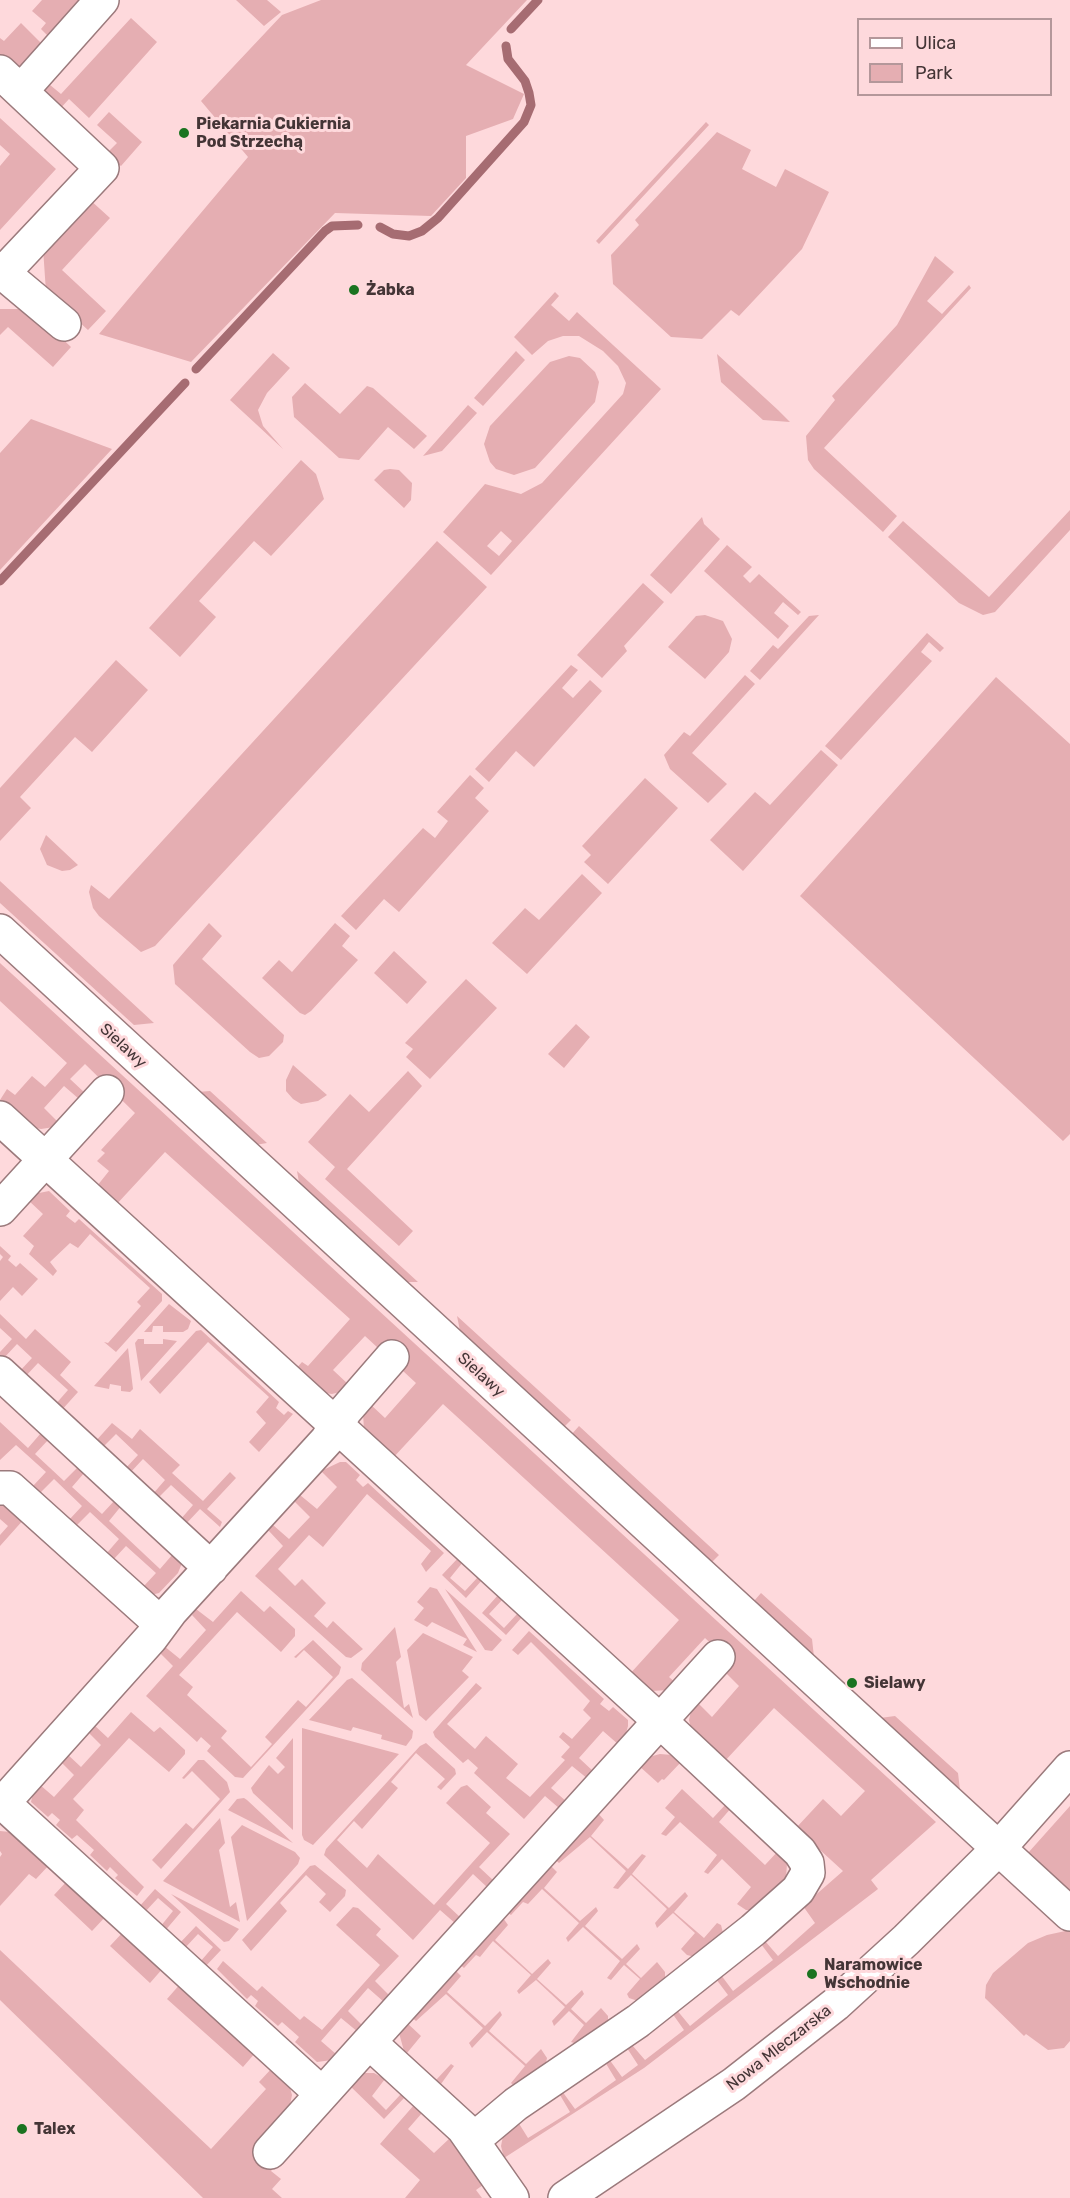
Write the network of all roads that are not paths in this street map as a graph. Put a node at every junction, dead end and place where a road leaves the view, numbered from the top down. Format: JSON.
{"nodes":[{"id":1,"x":102,"y":0,"type":"edge"},
{"id":2,"x":10,"y":82,"type":"edge"},
{"id":3,"x":1,"y":274,"type":"edge"},
{"id":4,"x":64,"y":324,"type":"dead end"},
{"id":5,"x":0,"y":931,"type":"edge"},
{"id":6,"x":107,"y":1092,"type":"dead end"},
{"id":7,"x":0,"y":1118,"type":"edge"},
{"id":8,"x":45,"y":1160,"type":"junction"},
{"id":9,"x":0,"y":1209,"type":"edge"},
{"id":10,"x":392,"y":1358,"type":"dead end"},
{"id":11,"x":0,"y":1373,"type":"edge"},
{"id":12,"x":336,"y":1425,"type":"junction"},
{"id":13,"x":0,"y":1488,"type":"edge"},
{"id":14,"x":211,"y":1568,"type":"junction"},
{"id":15,"x":161,"y":1624,"type":"junction"},
{"id":16,"x":718,"y":1658,"type":"dead end"},
{"id":17,"x":660,"y":1721,"type":"junction"},
{"id":18,"x":1070,"y":1768,"type":"edge"},
{"id":19,"x":1,"y":1804,"type":"edge"},
{"id":20,"x":998,"y":1849,"type":"junction"},
{"id":21,"x":1070,"y":1914,"type":"edge"},
{"id":22,"x":369,"y":2042,"type":"junction"},
{"id":23,"x":321,"y":2093,"type":"junction"},
{"id":24,"x":473,"y":2140,"type":"junction"},
{"id":25,"x":270,"y":2152,"type":"dead end"},
{"id":26,"x":512,"y":2198,"type":"edge"},
{"id":27,"x":565,"y":2198,"type":"edge"}],
"edges":[{"from":1,"to":2,"type":"street"},
{"from":2,"to":3,"type":"street"},
{"from":3,"to":4,"type":"street"},
{"from":5,"to":20,"type":"street","name":"Sielawy"},
{"from":6,"to":8,"type":"street"},
{"from":7,"to":8,"type":"street"},
{"from":8,"to":9,"type":"street"},
{"from":8,"to":12,"type":"street"},
{"from":10,"to":12,"type":"street"},
{"from":11,"to":14,"type":"street"},
{"from":12,"to":14,"type":"street"},
{"from":12,"to":17,"type":"street"},
{"from":13,"to":15,"type":"street"},
{"from":14,"to":15,"type":"street"},
{"from":15,"to":19,"type":"street"},
{"from":16,"to":17,"type":"street"},
{"from":17,"to":22,"type":"street"},
{"from":17,"to":24,"type":"street"},
{"from":18,"to":20,"type":"street","name":"Nowa Mleczarska"},
{"from":19,"to":23,"type":"street"},
{"from":20,"to":21,"type":"street","name":"Sielawy"},
{"from":20,"to":27,"type":"street","name":"Nowa Mleczarska"},
{"from":22,"to":23,"type":"street"},
{"from":22,"to":24,"type":"street"},
{"from":23,"to":25,"type":"street"},
{"from":24,"to":26,"type":"street"}]}
